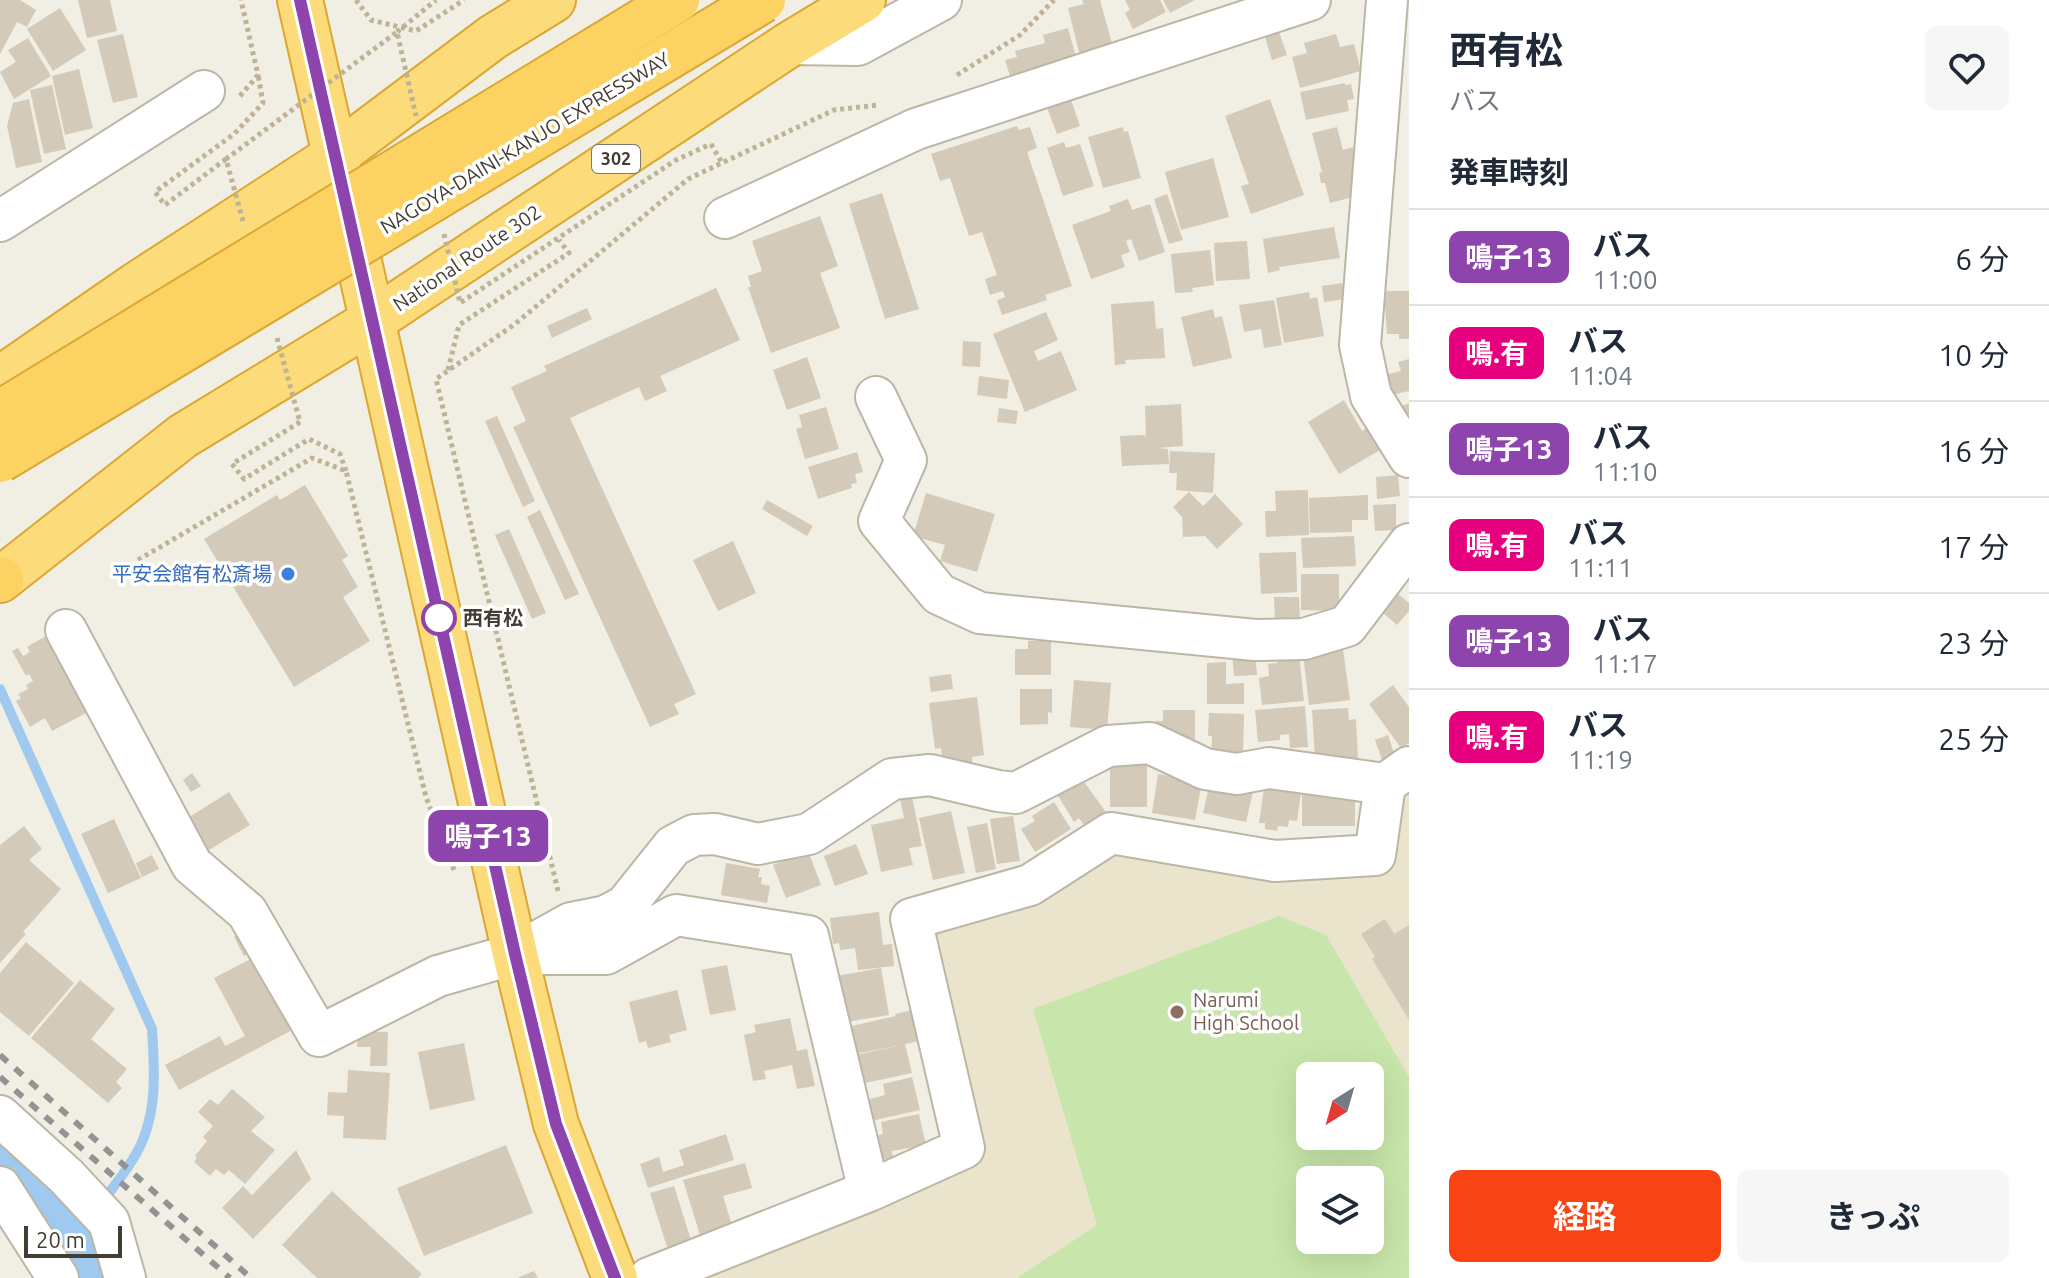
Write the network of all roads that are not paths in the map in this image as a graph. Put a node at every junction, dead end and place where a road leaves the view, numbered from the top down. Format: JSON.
{"nodes":[{"id":1,"x":300,"y":0,"type":"edge"},
{"id":2,"x":553,"y":0,"type":"edge"},
{"id":3,"x":677,"y":0,"type":"edge"},
{"id":4,"x":763,"y":0,"type":"edge"},
{"id":5,"x":863,"y":0,"type":"edge"},
{"id":6,"x":941,"y":0,"type":"edge"},
{"id":7,"x":1310,"y":0,"type":"edge"},
{"id":8,"x":1387,"y":0,"type":"edge"},
{"id":9,"x":499,"y":19,"type":"edge"},
{"id":10,"x":790,"y":44,"type":"junction"},
{"id":11,"x":204,"y":91,"type":"dead end"},
{"id":12,"x":336,"y":155,"type":"junction"},
{"id":13,"x":725,"y":218,"type":"dead end"},
{"id":14,"x":0,"y":221,"type":"edge"},
{"id":15,"x":372,"y":321,"type":"junction"},
{"id":16,"x":0,"y":379,"type":"edge"},
{"id":17,"x":876,"y":397,"type":"dead end"},
{"id":18,"x":0,"y":413,"type":"edge"},
{"id":19,"x":1409,"y":457,"type":"edge"},
{"id":20,"x":0,"y":460,"type":"edge"},
{"id":21,"x":1409,"y":544,"type":"edge"},
{"id":22,"x":0,"y":579,"type":"edge"},
{"id":23,"x":66,"y":630,"type":"dead end"},
{"id":24,"x":1397,"y":776,"type":"edge"},
{"id":25,"x":515,"y":954,"type":"junction"},
{"id":26,"x":0,"y":1116,"type":"edge"},
{"id":27,"x":0,"y":1187,"type":"edge"},
{"id":28,"x":869,"y":1191,"type":"junction"},
{"id":29,"x":58,"y":1278,"type":"edge"},
{"id":30,"x":125,"y":1278,"type":"edge"},
{"id":31,"x":615,"y":1278,"type":"edge"},
{"id":32,"x":649,"y":1278,"type":"edge"}],
"edges":[{"from":1,"to":12,"type":"highway"},
{"from":2,"to":9,"type":"highway"},
{"from":3,"to":18,"type":"highway","name":"NAGOYA-DAINI-KANJO EXPRESSWAY","bridge":true},
{"from":4,"to":20,"type":"highway","name":"NAGOYA-DAINI-KANJO EXPRESSWAY","bridge":true},
{"from":5,"to":10,"type":"highway","name":"National Route 302","number":"302"},
{"from":6,"to":10,"type":"street"},
{"from":7,"to":13,"type":"street"},
{"from":8,"to":19,"type":"street"},
{"from":9,"to":12,"type":"highway"},
{"from":10,"to":15,"type":"highway","name":"National Route 302","number":"302"},
{"from":11,"to":14,"type":"street"},
{"from":12,"to":15,"type":"highway"},
{"from":12,"to":16,"type":"highway"},
{"from":15,"to":22,"type":"highway","name":"National Route 302","number":"302"},
{"from":15,"to":25,"type":"highway"},
{"from":17,"to":21,"type":"street"},
{"from":23,"to":25,"type":"street"},
{"from":24,"to":25,"type":"street"},
{"from":24,"to":28,"type":"street"},
{"from":25,"to":28,"type":"street"},
{"from":25,"to":31,"type":"highway"},
{"from":26,"to":30,"type":"street"},
{"from":27,"to":29,"type":"street"},
{"from":28,"to":32,"type":"street"}]}
